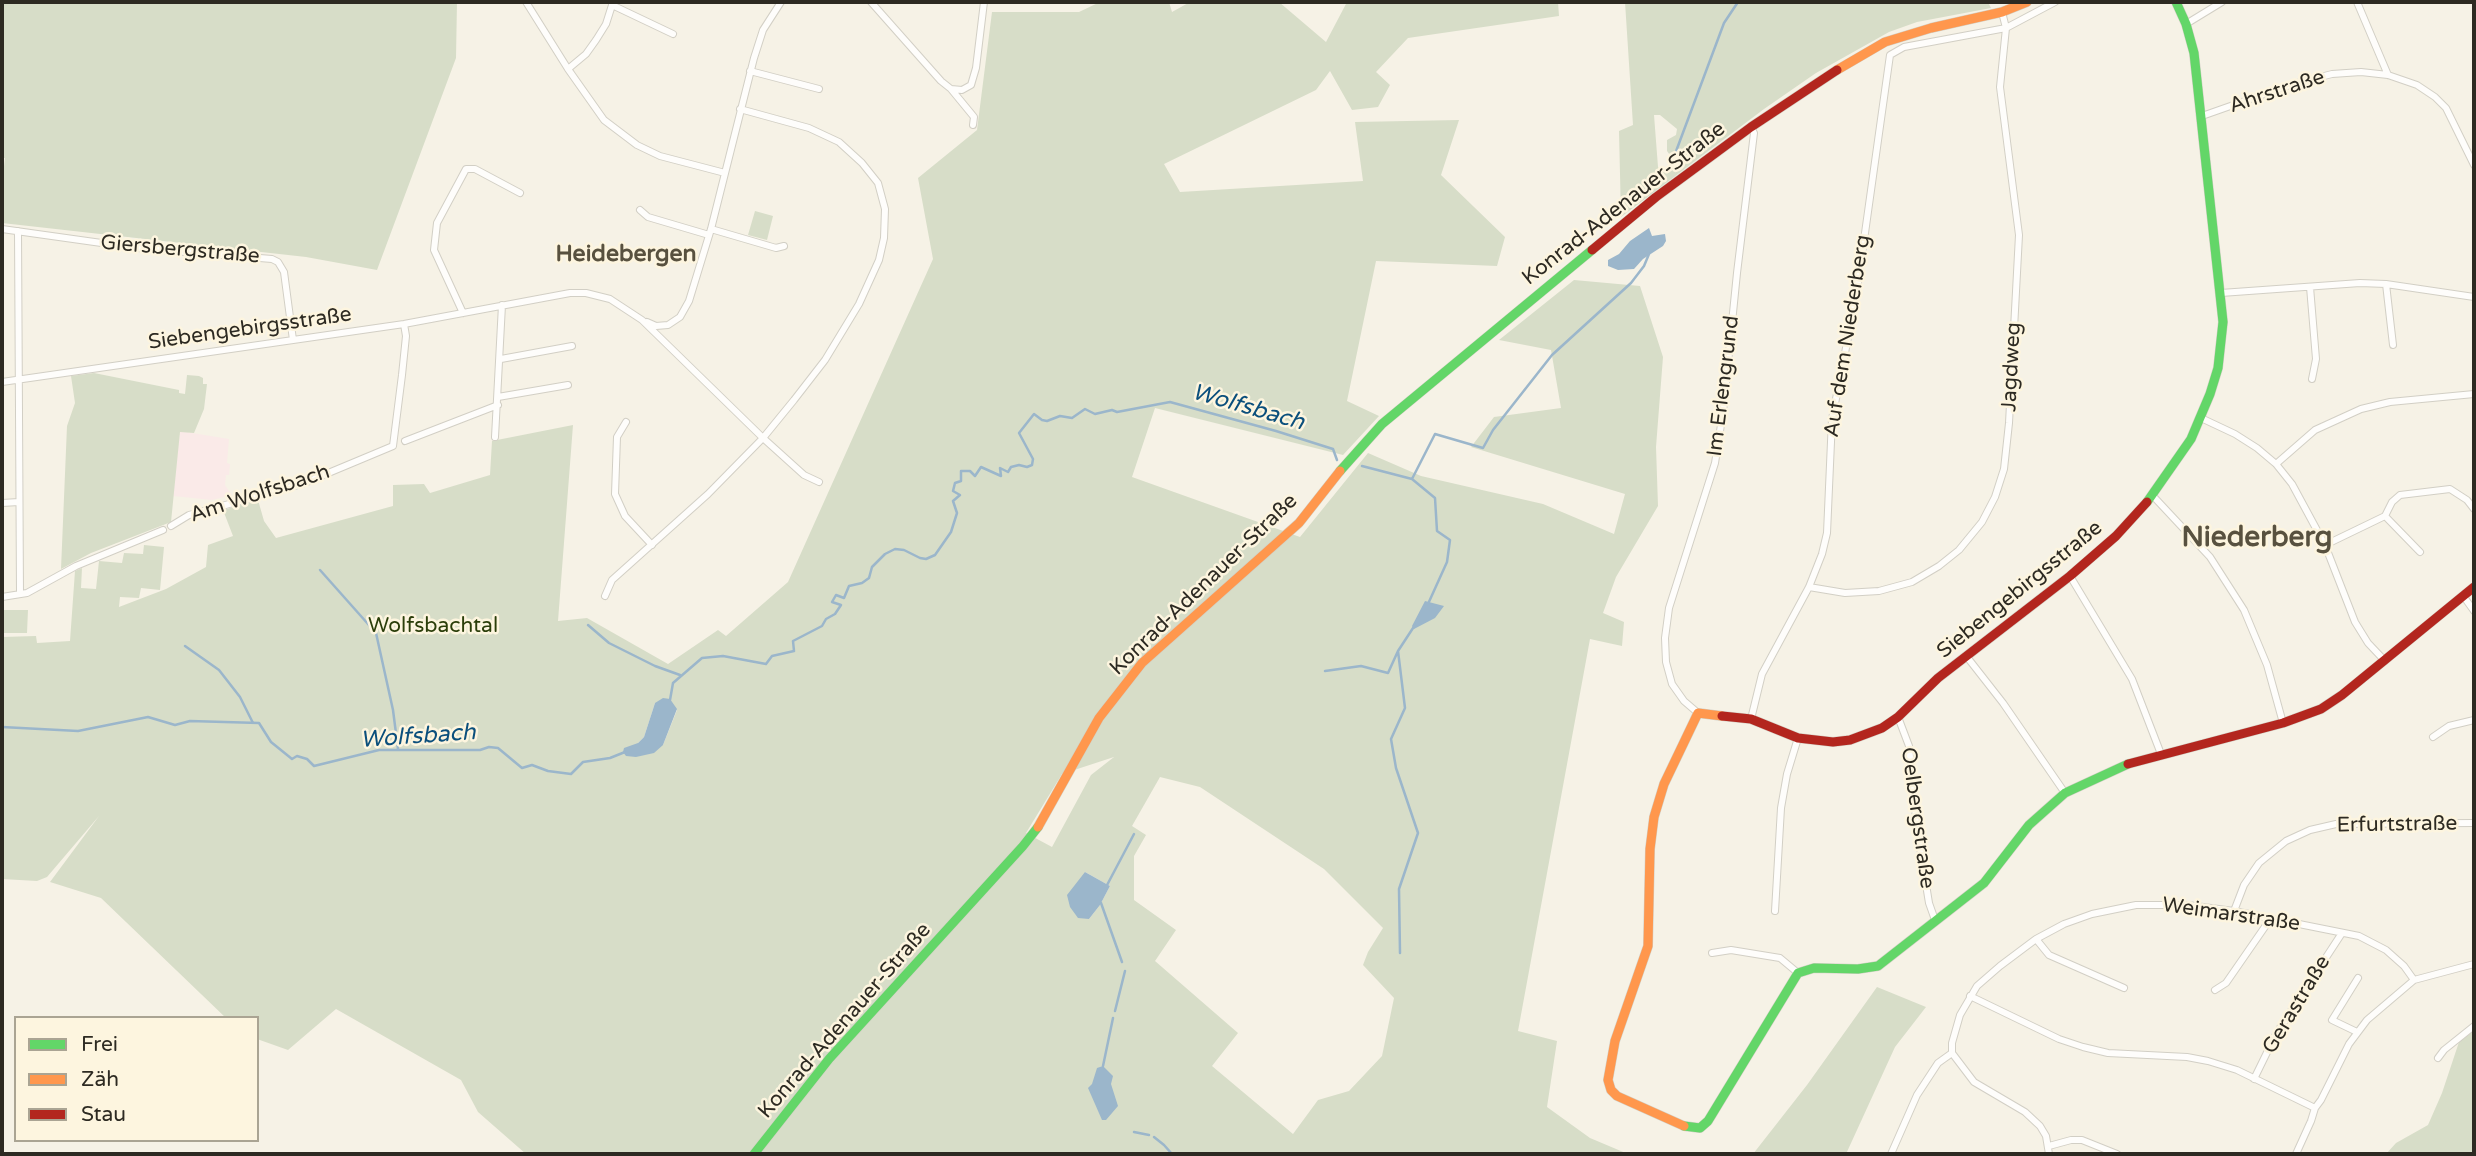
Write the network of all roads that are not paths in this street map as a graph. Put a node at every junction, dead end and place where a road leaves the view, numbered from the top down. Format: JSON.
{"nodes":[{"id":1,"x":526,"y":2,"type":"edge"},
{"id":2,"x":781,"y":2,"type":"edge"},
{"id":3,"x":871,"y":2,"type":"edge"},
{"id":4,"x":984,"y":2,"type":"edge"},
{"id":5,"x":2027,"y":2,"type":"edge"},
{"id":6,"x":2055,"y":2,"type":"edge"},
{"id":7,"x":2176,"y":2,"type":"edge"},
{"id":8,"x":2222,"y":2,"type":"edge"},
{"id":9,"x":2357,"y":2,"type":"edge"},
{"id":10,"x":613,"y":4,"type":"edge"},
{"id":11,"x":2002,"y":12,"type":"junction"},
{"id":12,"x":2186,"y":24,"type":"junction"},
{"id":13,"x":2006,"y":27,"type":"junction"},
{"id":14,"x":673,"y":34,"type":"dead end"},
{"id":15,"x":568,"y":69,"type":"junction"},
{"id":16,"x":750,"y":71,"type":"junction"},
{"id":17,"x":2388,"y":75,"type":"junction"},
{"id":18,"x":819,"y":89,"type":"dead end"},
{"id":19,"x":951,"y":89,"type":"junction"},
{"id":20,"x":740,"y":108,"type":"junction"},
{"id":21,"x":2202,"y":116,"type":"junction"},
{"id":22,"x":973,"y":125,"type":"dead end"},
{"id":23,"x":1751,"y":127,"type":"junction"},
{"id":24,"x":2474,"y":165,"type":"edge"},
{"id":25,"x":725,"y":173,"type":"junction"},
{"id":26,"x":520,"y":193,"type":"dead end"},
{"id":27,"x":640,"y":210,"type":"dead end"},
{"id":28,"x":2,"y":229,"type":"edge"},
{"id":29,"x":18,"y":231,"type":"junction"},
{"id":30,"x":710,"y":232,"type":"junction"},
{"id":31,"x":783,"y":246,"type":"dead end"},
{"id":32,"x":2386,"y":284,"type":"junction"},
{"id":33,"x":2310,"y":287,"type":"junction"},
{"id":34,"x":2221,"y":293,"type":"junction"},
{"id":35,"x":2474,"y":297,"type":"edge"},
{"id":36,"x":502,"y":305,"type":"junction"},
{"id":37,"x":463,"y":313,"type":"junction"},
{"id":38,"x":642,"y":320,"type":"junction"},
{"id":39,"x":404,"y":324,"type":"junction"},
{"id":40,"x":293,"y":340,"type":"junction"},
{"id":41,"x":2393,"y":345,"type":"dead end"},
{"id":42,"x":572,"y":346,"type":"dead end"},
{"id":43,"x":500,"y":359,"type":"junction"},
{"id":44,"x":19,"y":379,"type":"junction"},
{"id":45,"x":2312,"y":379,"type":"dead end"},
{"id":46,"x":2,"y":382,"type":"edge"},
{"id":47,"x":568,"y":386,"type":"dead end"},
{"id":48,"x":2474,"y":394,"type":"edge"},
{"id":49,"x":498,"y":401,"type":"junction"},
{"id":50,"x":2201,"y":418,"type":"junction"},
{"id":51,"x":626,"y":422,"type":"dead end"},
{"id":52,"x":495,"y":437,"type":"dead end"},
{"id":53,"x":762,"y":438,"type":"junction"},
{"id":54,"x":405,"y":441,"type":"dead end"},
{"id":55,"x":2276,"y":464,"type":"junction"},
{"id":56,"x":818,"y":482,"type":"dead end"},
{"id":57,"x":2153,"y":496,"type":"junction"},
{"id":58,"x":19,"y":502,"type":"junction"},
{"id":59,"x":2,"y":503,"type":"edge"},
{"id":60,"x":2474,"y":509,"type":"edge"},
{"id":61,"x":2385,"y":516,"type":"junction"},
{"id":62,"x":171,"y":526,"type":"dead end"},
{"id":63,"x":163,"y":530,"type":"dead end"},
{"id":64,"x":652,"y":545,"type":"junction"},
{"id":65,"x":2325,"y":545,"type":"junction"},
{"id":66,"x":2420,"y":552,"type":"dead end"},
{"id":67,"x":2070,"y":576,"type":"junction"},
{"id":68,"x":1809,"y":587,"type":"junction"},
{"id":69,"x":2474,"y":587,"type":"edge"},
{"id":70,"x":20,"y":594,"type":"junction"},
{"id":71,"x":605,"y":596,"type":"dead end"},
{"id":72,"x":2,"y":597,"type":"edge"},
{"id":73,"x":2464,"y":597,"type":"junction"},
{"id":74,"x":2474,"y":611,"type":"edge"},
{"id":75,"x":1967,"y":657,"type":"junction"},
{"id":76,"x":2385,"y":661,"type":"junction"},
{"id":77,"x":1698,"y":713,"type":"junction"},
{"id":78,"x":1898,"y":717,"type":"junction"},
{"id":79,"x":1751,"y":719,"type":"junction"},
{"id":80,"x":2474,"y":720,"type":"edge"},
{"id":81,"x":2283,"y":723,"type":"junction"},
{"id":82,"x":2433,"y":737,"type":"dead end"},
{"id":83,"x":1798,"y":738,"type":"junction"},
{"id":84,"x":2161,"y":754,"type":"junction"},
{"id":85,"x":2065,"y":793,"type":"junction"},
{"id":86,"x":2474,"y":823,"type":"edge"},
{"id":87,"x":1774,"y":911,"type":"dead end"},
{"id":88,"x":2234,"y":911,"type":"junction"},
{"id":89,"x":2271,"y":918,"type":"junction"},
{"id":90,"x":1935,"y":919,"type":"junction"},
{"id":91,"x":2342,"y":933,"type":"junction"},
{"id":92,"x":2036,"y":939,"type":"junction"},
{"id":93,"x":1712,"y":953,"type":"dead end"},
{"id":94,"x":2474,"y":964,"type":"edge"},
{"id":95,"x":1798,"y":973,"type":"junction"},
{"id":96,"x":2358,"y":978,"type":"dead end"},
{"id":97,"x":2414,"y":980,"type":"junction"},
{"id":98,"x":2124,"y":988,"type":"dead end"},
{"id":99,"x":2215,"y":990,"type":"dead end"},
{"id":100,"x":1970,"y":996,"type":"junction"},
{"id":101,"x":2474,"y":1026,"type":"edge"},
{"id":102,"x":2357,"y":1032,"type":"junction"},
{"id":103,"x":1952,"y":1052,"type":"junction"},
{"id":104,"x":2438,"y":1058,"type":"dead end"},
{"id":105,"x":2254,"y":1079,"type":"junction"},
{"id":106,"x":2315,"y":1108,"type":"junction"},
{"id":107,"x":2049,"y":1150,"type":"edge"},
{"id":108,"x":754,"y":1154,"type":"edge"},
{"id":109,"x":1891,"y":1154,"type":"edge"},
{"id":110,"x":2117,"y":1154,"type":"edge"},
{"id":111,"x":2295,"y":1154,"type":"edge"}],
"edges":[{"from":1,"to":15,"type":"street"},
{"from":2,"to":16,"type":"street"},
{"from":3,"to":19,"type":"street"},
{"from":4,"to":19,"type":"street"},
{"from":5,"to":11,"type":"street","name":"Konrad-Adenauer-Straße"},
{"from":6,"to":13,"type":"street"},
{"from":7,"to":12,"type":"street","name":"Siebengebirgsstraße"},
{"from":8,"to":12,"type":"street"},
{"from":9,"to":17,"type":"street"},
{"from":10,"to":14,"type":"street"},
{"from":10,"to":15,"type":"street"},
{"from":11,"to":13,"type":"street","name":"Jagdweg"},
{"from":11,"to":23,"type":"street","name":"Konrad-Adenauer-Straße"},
{"from":12,"to":21,"type":"street","name":"Siebengebirgsstraße"},
{"from":13,"to":68,"type":"street","name":"Auf dem Niederberg"},
{"from":13,"to":68,"type":"street","name":"Jagdweg"},
{"from":15,"to":25,"type":"street"},
{"from":16,"to":18,"type":"street"},
{"from":16,"to":20,"type":"street"},
{"from":17,"to":21,"type":"street","name":"Ahrstraße"},
{"from":17,"to":24,"type":"street","name":"Ahrstraße"},
{"from":19,"to":22,"type":"street"},
{"from":20,"to":25,"type":"street"},
{"from":20,"to":53,"type":"street"},
{"from":21,"to":34,"type":"street","name":"Siebengebirgsstraße"},
{"from":23,"to":77,"type":"street","name":"Im Erlengrund"},
{"from":23,"to":108,"type":"street","name":"Konrad-Adenauer-Straße"},
{"from":25,"to":30,"type":"street"},
{"from":26,"to":37,"type":"street"},
{"from":27,"to":30,"type":"street"},
{"from":28,"to":29,"type":"street","name":"Giersbergstraße"},
{"from":29,"to":40,"type":"street","name":"Giersbergstraße"},
{"from":29,"to":44,"type":"street"},
{"from":30,"to":31,"type":"street"},
{"from":30,"to":38,"type":"street"},
{"from":32,"to":33,"type":"street"},
{"from":32,"to":35,"type":"street"},
{"from":32,"to":41,"type":"street"},
{"from":33,"to":34,"type":"street"},
{"from":33,"to":45,"type":"street"},
{"from":34,"to":50,"type":"street","name":"Siebengebirgsstraße"},
{"from":36,"to":37,"type":"street","name":"Siebengebirgsstraße"},
{"from":36,"to":38,"type":"street","name":"Siebengebirgsstraße"},
{"from":36,"to":43,"type":"street"},
{"from":37,"to":39,"type":"street","name":"Siebengebirgsstraße"},
{"from":38,"to":53,"type":"street","name":"Siebengebirgsstraße"},
{"from":39,"to":40,"type":"street","name":"Siebengebirgsstraße"},
{"from":39,"to":62,"type":"street","name":"Am Wolfsbach"},
{"from":40,"to":44,"type":"street","name":"Siebengebirgsstraße"},
{"from":42,"to":43,"type":"street"},
{"from":43,"to":49,"type":"street"},
{"from":44,"to":46,"type":"street","name":"Siebengebirgsstraße"},
{"from":44,"to":58,"type":"street"},
{"from":47,"to":49,"type":"street"},
{"from":48,"to":55,"type":"street"},
{"from":49,"to":52,"type":"street"},
{"from":49,"to":54,"type":"street"},
{"from":50,"to":55,"type":"street"},
{"from":50,"to":57,"type":"street","name":"Siebengebirgsstraße"},
{"from":51,"to":64,"type":"street"},
{"from":53,"to":56,"type":"street","name":"Siebengebirgsstraße"},
{"from":53,"to":64,"type":"street"},
{"from":55,"to":65,"type":"street"},
{"from":57,"to":67,"type":"street","name":"Siebengebirgsstraße"},
{"from":57,"to":81,"type":"street"},
{"from":58,"to":59,"type":"street"},
{"from":58,"to":70,"type":"street"},
{"from":60,"to":61,"type":"street"},
{"from":61,"to":65,"type":"street"},
{"from":61,"to":66,"type":"street"},
{"from":63,"to":70,"type":"street","name":"Am Wolfsbach"},
{"from":64,"to":71,"type":"street"},
{"from":65,"to":76,"type":"street"},
{"from":67,"to":75,"type":"street","name":"Siebengebirgsstraße"},
{"from":67,"to":84,"type":"street"},
{"from":68,"to":79,"type":"street","name":"Auf dem Niederberg"},
{"from":69,"to":73,"type":"street"},
{"from":70,"to":72,"type":"street","name":"Am Wolfsbach"},
{"from":73,"to":74,"type":"street"},
{"from":73,"to":76,"type":"street"},
{"from":75,"to":78,"type":"street","name":"Siebengebirgsstraße"},
{"from":75,"to":85,"type":"street"},
{"from":76,"to":81,"type":"street"},
{"from":77,"to":79,"type":"street","name":"Siebengebirgsstraße"},
{"from":77,"to":95,"type":"street"},
{"from":78,"to":83,"type":"street","name":"Siebengebirgsstraße"},
{"from":78,"to":90,"type":"street","name":"Oelbergstraße"},
{"from":79,"to":83,"type":"street","name":"Siebengebirgsstraße"},
{"from":80,"to":82,"type":"street"},
{"from":81,"to":84,"type":"street"},
{"from":83,"to":87,"type":"street"},
{"from":84,"to":85,"type":"street"},
{"from":85,"to":90,"type":"street"},
{"from":86,"to":88,"type":"street","name":"Erfurtstraße"},
{"from":88,"to":89,"type":"street","name":"Weimarstraße"},
{"from":88,"to":92,"type":"street","name":"Weimarstraße"},
{"from":89,"to":91,"type":"street","name":"Weimarstraße"},
{"from":89,"to":99,"type":"street"},
{"from":90,"to":95,"type":"street"},
{"from":91,"to":97,"type":"street","name":"Weimarstraße"},
{"from":91,"to":105,"type":"street","name":"Gerastraße"},
{"from":92,"to":98,"type":"street"},
{"from":92,"to":100,"type":"street","name":"Weimarstraße"},
{"from":93,"to":95,"type":"street"},
{"from":94,"to":97,"type":"street"},
{"from":96,"to":102,"type":"street"},
{"from":97,"to":102,"type":"street"},
{"from":100,"to":103,"type":"street","name":"Weimarstraße"},
{"from":100,"to":105,"type":"street"},
{"from":101,"to":104,"type":"street"},
{"from":102,"to":106,"type":"street"},
{"from":103,"to":107,"type":"street"},
{"from":103,"to":109,"type":"street"},
{"from":105,"to":106,"type":"street"},
{"from":106,"to":111,"type":"street"},
{"from":107,"to":110,"type":"street"}]}
